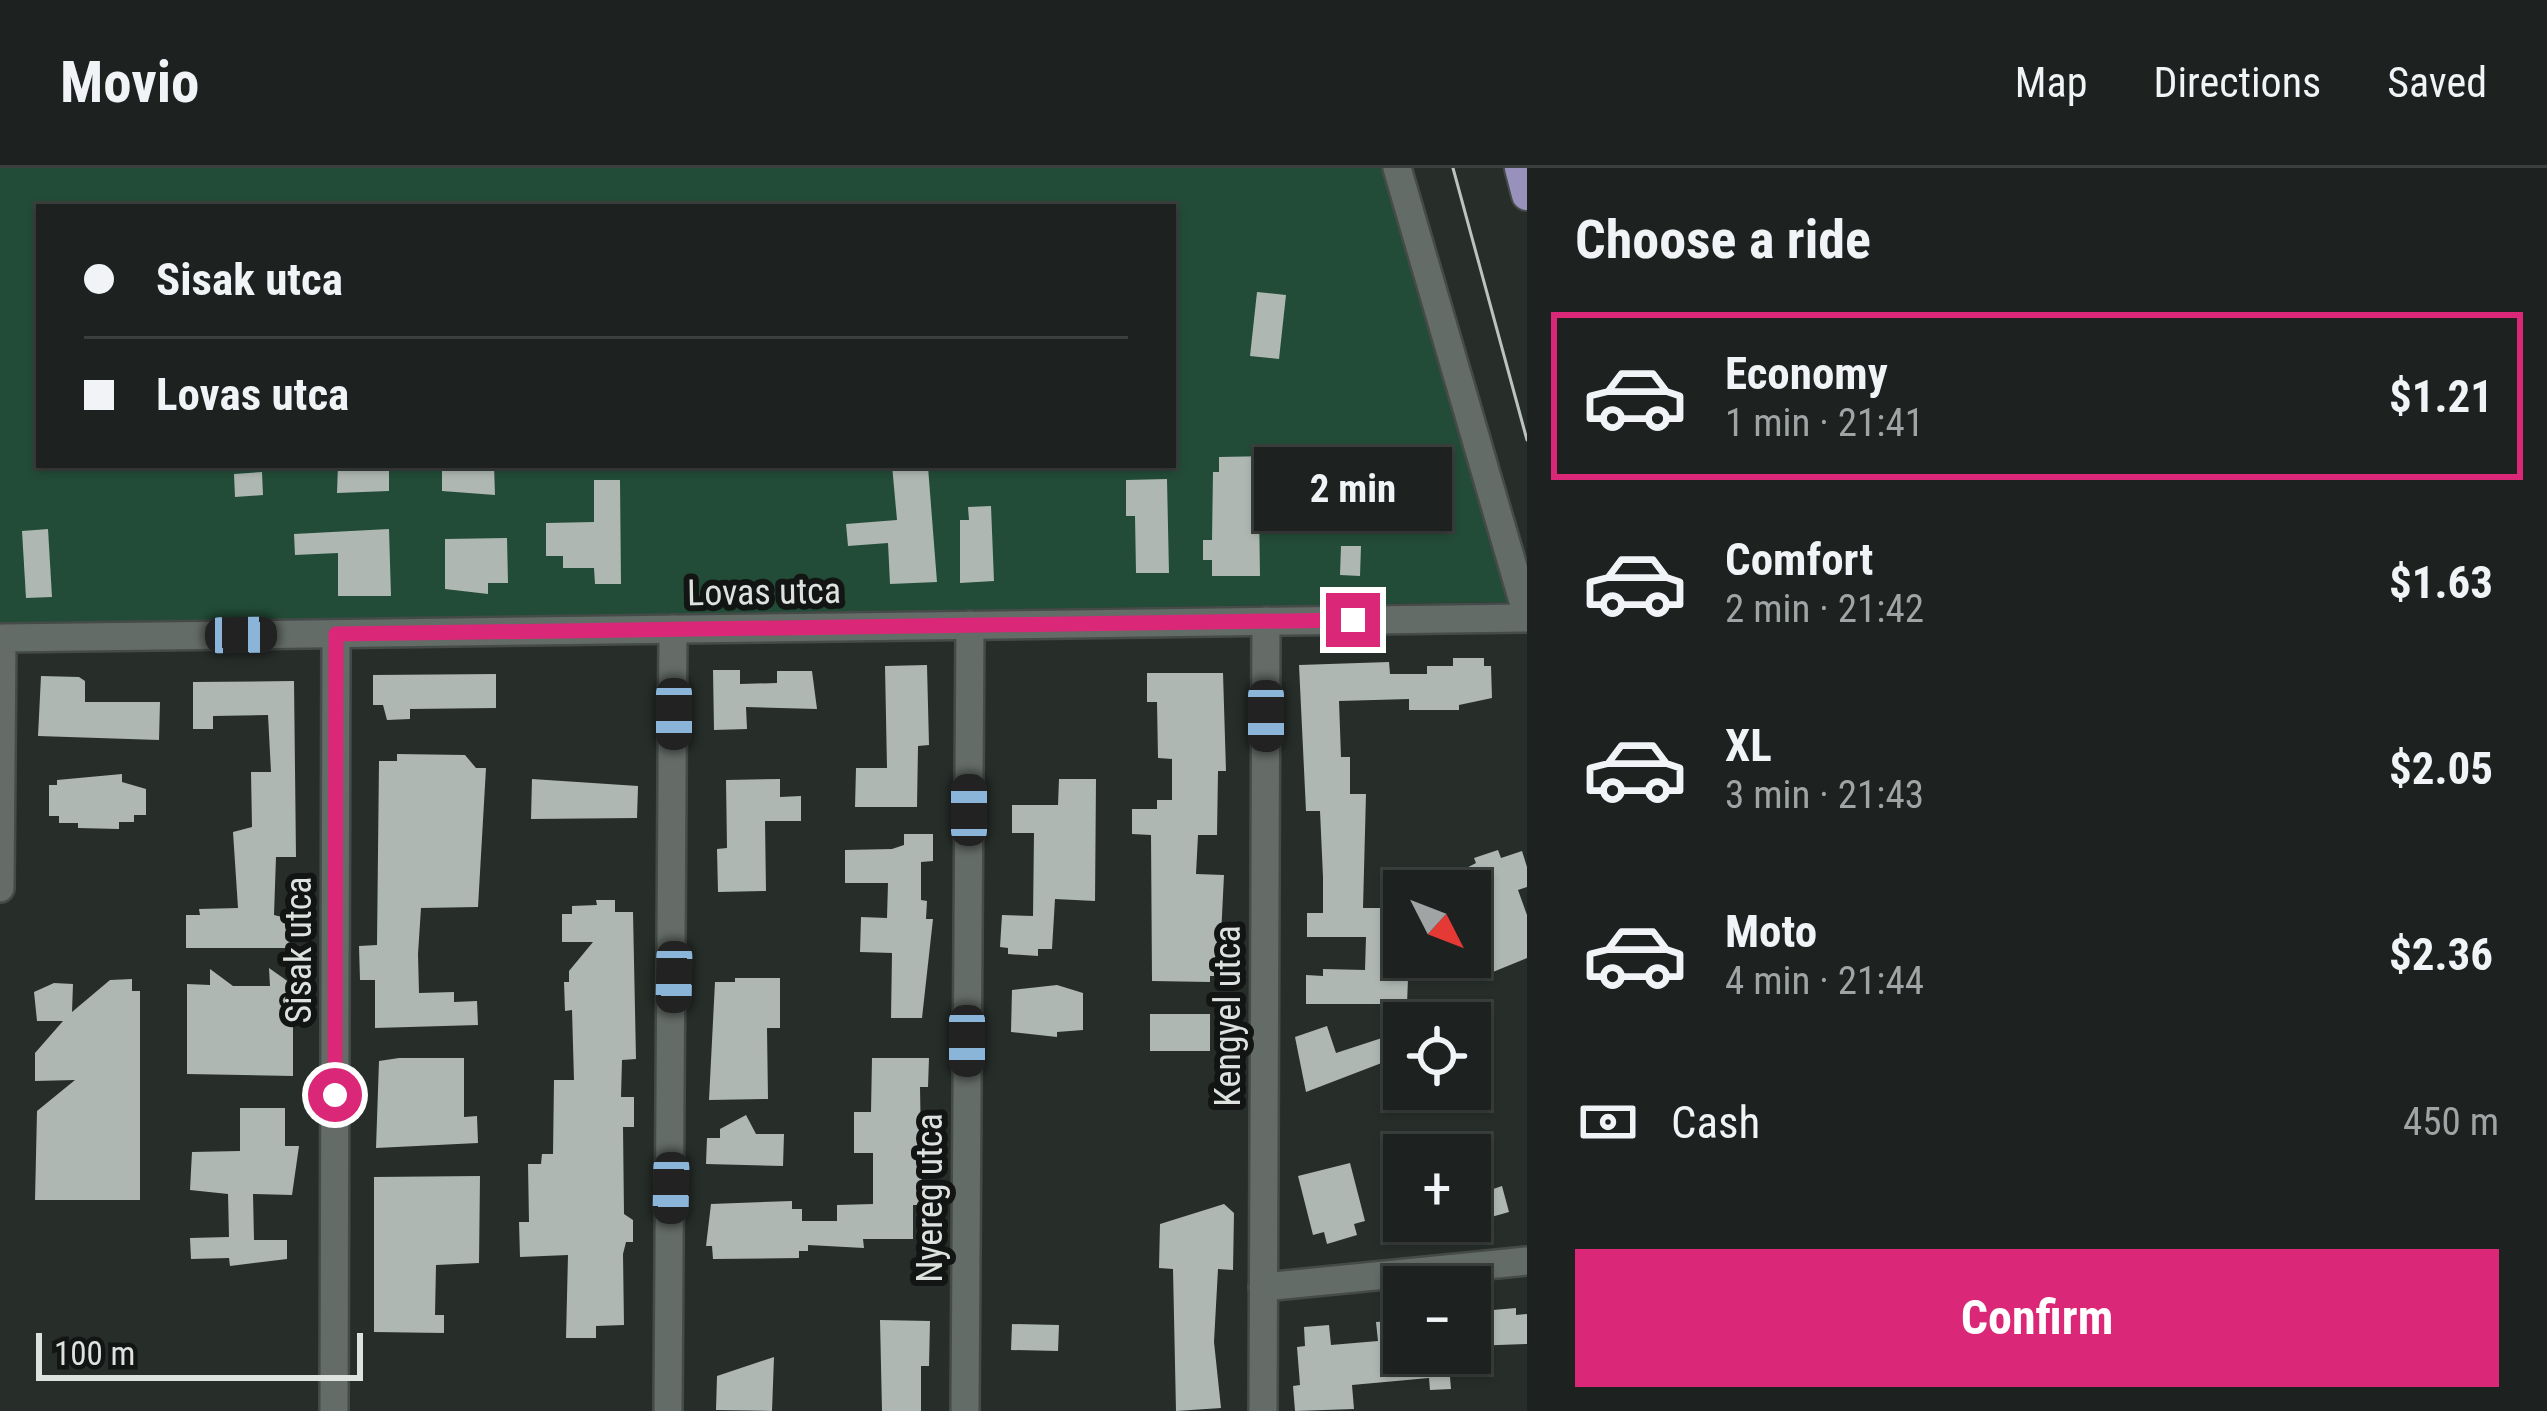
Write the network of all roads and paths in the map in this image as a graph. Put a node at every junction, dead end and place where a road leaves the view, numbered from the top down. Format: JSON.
{"nodes":[{"id":1,"x":1397,"y":168,"type":"edge"},
{"id":2,"x":1520,"y":168,"type":"edge"},
{"id":3,"x":1527,"y":193,"type":"edge"},
{"id":4,"x":1527,"y":616,"type":"edge"},
{"id":5,"x":1266,"y":621,"type":"junction"},
{"id":6,"x":970,"y":625,"type":"junction"},
{"id":7,"x":673,"y":629,"type":"junction"},
{"id":8,"x":336,"y":634,"type":"junction"},
{"id":9,"x":2,"y":638,"type":"edge"},
{"id":10,"x":0,"y":888,"type":"edge"},
{"id":11,"x":1527,"y":1261,"type":"edge"},
{"id":12,"x":1263,"y":1287,"type":"junction"},
{"id":13,"x":334,"y":1411,"type":"edge"},
{"id":14,"x":668,"y":1411,"type":"edge"},
{"id":15,"x":965,"y":1411,"type":"edge"},
{"id":16,"x":1263,"y":1411,"type":"edge"}],
"edges":[{"from":1,"to":4,"type":"street"},
{"from":2,"to":3,"type":"main road"},
{"from":4,"to":5,"type":"street","name":"Lovas utca"},
{"from":5,"to":6,"type":"street","name":"Lovas utca"},
{"from":5,"to":12,"type":"street","name":"Kengyel utca"},
{"from":6,"to":7,"type":"street","name":"Lovas utca"},
{"from":6,"to":15,"type":"street","name":"Nyereg utca"},
{"from":7,"to":8,"type":"street","name":"Lovas utca"},
{"from":7,"to":14,"type":"street"},
{"from":8,"to":9,"type":"street","name":"Lovas utca"},
{"from":8,"to":13,"type":"street","name":"Sisak utca"},
{"from":9,"to":10,"type":"street"},
{"from":11,"to":12,"type":"street"},
{"from":12,"to":16,"type":"street","name":"Kengyel utca"}]}
